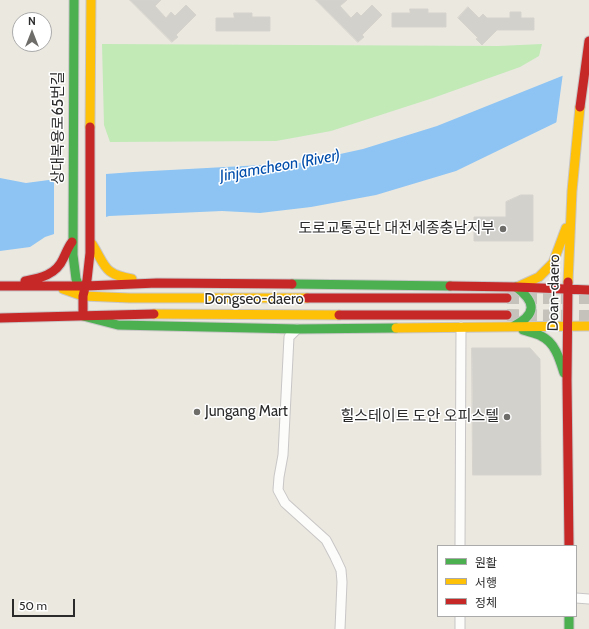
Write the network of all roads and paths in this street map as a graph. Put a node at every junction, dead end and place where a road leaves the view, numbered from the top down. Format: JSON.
{"nodes":[{"id":1,"x":74,"y":0,"type":"edge"},
{"id":2,"x":92,"y":0,"type":"edge"},
{"id":3,"x":589,"y":41,"type":"edge"},
{"id":4,"x":571,"y":213,"type":"junction"},
{"id":5,"x":73,"y":242,"type":"junction"},
{"id":6,"x":93,"y":252,"type":"junction"},
{"id":7,"x":157,"y":283,"type":"junction"},
{"id":8,"x":4,"y":286,"type":"edge"},
{"id":9,"x":56,"y":286,"type":"junction"},
{"id":10,"x":82,"y":286,"type":"junction"},
{"id":11,"x":516,"y":287,"type":"junction"},
{"id":12,"x":568,"y":290,"type":"junction"},
{"id":13,"x":589,"y":290,"type":"edge"},
{"id":14,"x":83,"y":296,"type":"junction"},
{"id":15,"x":507,"y":298,"type":"tunnel mouth"},
{"id":16,"x":507,"y":315,"type":"tunnel mouth"},
{"id":17,"x":83,"y":316,"type":"junction"},
{"id":18,"x":0,"y":318,"type":"edge"},
{"id":19,"x":567,"y":326,"type":"junction"},
{"id":20,"x":589,"y":326,"type":"edge"},
{"id":21,"x":461,"y":327,"type":"junction"},
{"id":22,"x":512,"y":327,"type":"junction"},
{"id":23,"x":297,"y":329,"type":"junction"},
{"id":24,"x":567,"y":388,"type":"junction"},
{"id":25,"x":460,"y":545,"type":"edge"},
{"id":26,"x":569,"y":545,"type":"edge"},
{"id":27,"x":577,"y":598,"type":"edge"},
{"id":28,"x":589,"y":598,"type":"edge"},
{"id":29,"x":460,"y":617,"type":"edge"},
{"id":30,"x":569,"y":617,"type":"edge"},
{"id":31,"x":340,"y":629,"type":"edge"},
{"id":32,"x":460,"y":629,"type":"edge"},
{"id":33,"x":569,"y":629,"type":"edge"}],
"edges":[{"from":1,"to":5,"type":"street","name":"상대복용로65번길"},
{"from":2,"to":6,"type":"street","name":"상대복용로65번길"},
{"from":3,"to":4,"type":"street","name":"Doan-daero"},
{"from":4,"to":11,"type":"street"},
{"from":4,"to":12,"type":"street","name":"Doan-daero"},
{"from":5,"to":8,"type":"street"},
{"from":5,"to":10,"type":"street","name":"상대복용로65번길"},
{"from":6,"to":7,"type":"street"},
{"from":6,"to":10,"type":"street","name":"상대복용로65번길"},
{"from":7,"to":10,"type":"street"},
{"from":7,"to":11,"type":"street"},
{"from":8,"to":9,"type":"street"},
{"from":9,"to":10,"type":"street"},
{"from":9,"to":14,"type":"street","name":"Dongseo-daero"},
{"from":10,"to":14,"type":"street"},
{"from":11,"to":12,"type":"street"},
{"from":11,"to":22,"type":"street"},
{"from":12,"to":13,"type":"street"},
{"from":12,"to":19,"type":"street","name":"Doan-daero"},
{"from":14,"to":15,"type":"street","name":"Dongseo-daero"},
{"from":14,"to":17,"type":"street"},
{"from":16,"to":17,"type":"street","name":"Dongseo-daero"},
{"from":17,"to":18,"type":"street","name":"Dongseo-daero"},
{"from":17,"to":23,"type":"street"},
{"from":19,"to":20,"type":"street"},
{"from":19,"to":22,"type":"street"},
{"from":19,"to":24,"type":"street","name":"Doan-daero"},
{"from":21,"to":22,"type":"street"},
{"from":21,"to":23,"type":"street"},
{"from":21,"to":25,"type":"street"},
{"from":22,"to":24,"type":"street"},
{"from":23,"to":31,"type":"street"},
{"from":24,"to":26,"type":"street","name":"Doan-daero"},
{"from":27,"to":28,"type":"street"},
{"from":29,"to":32,"type":"street"},
{"from":30,"to":33,"type":"street"}]}
